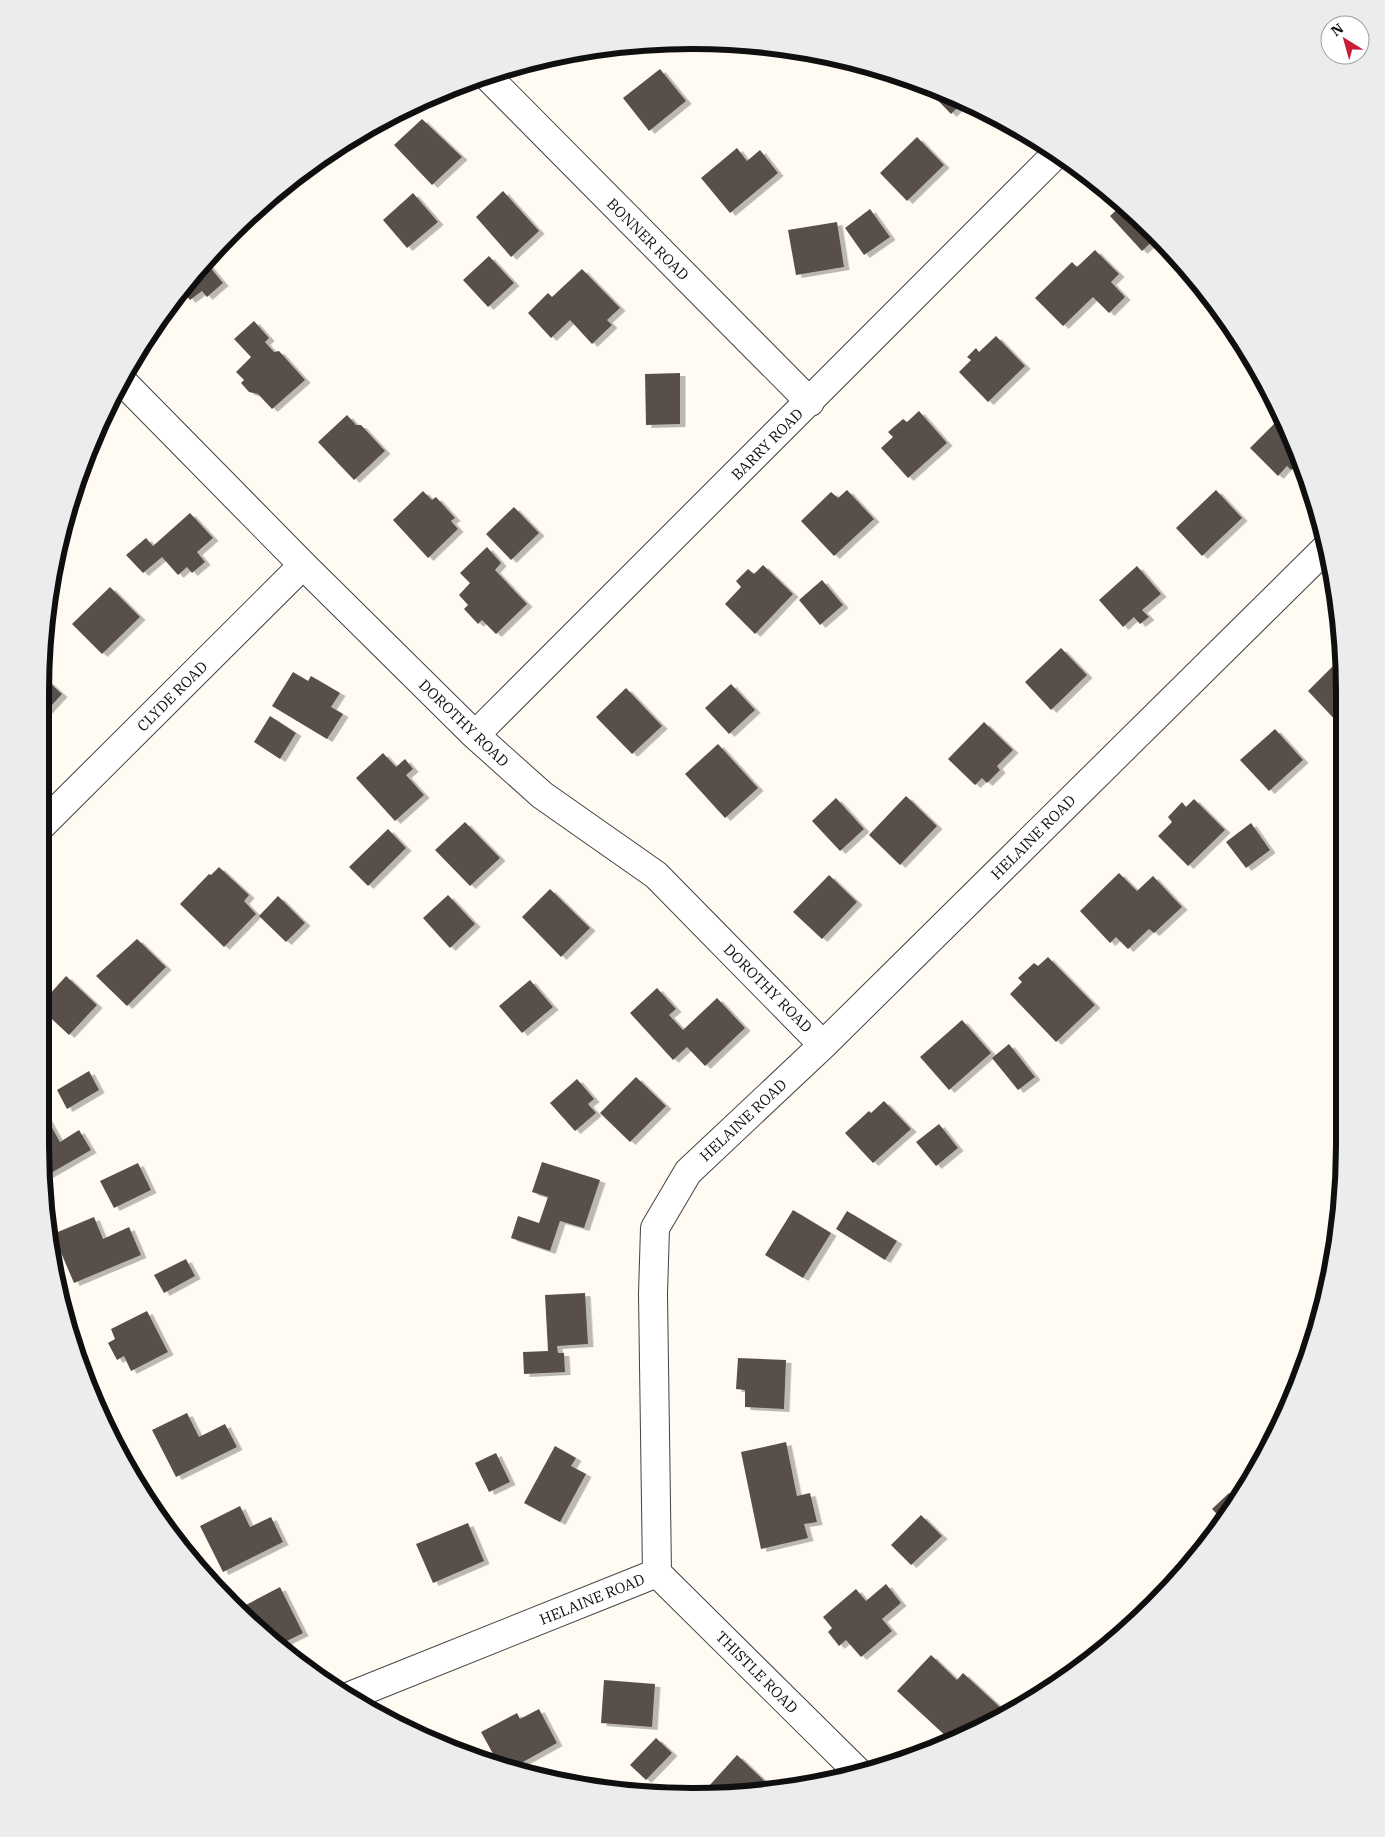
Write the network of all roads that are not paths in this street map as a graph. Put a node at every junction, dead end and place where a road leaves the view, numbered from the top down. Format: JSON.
{"nodes":[{"id":1,"x":492,"y":81,"type":"edge"},
{"id":2,"x":1052,"y":158,"type":"edge"},
{"id":3,"x":127,"y":386,"type":"edge"},
{"id":4,"x":810,"y":402,"type":"junction"},
{"id":5,"x":1321,"y":553,"type":"edge"},
{"id":6,"x":303,"y":565,"type":"junction"},
{"id":7,"x":475,"y":735,"type":"junction"},
{"id":8,"x":49,"y":818,"type":"edge"},
{"id":9,"x":823,"y":1045,"type":"junction"},
{"id":10,"x":656,"y":1573,"type":"junction"},
{"id":11,"x":357,"y":1693,"type":"edge"},
{"id":12,"x":853,"y":1767,"type":"edge"}],
"edges":[{"from":1,"to":4,"type":"street","name":"BONNER ROAD"},
{"from":2,"to":4,"type":"street","name":"BARRY ROAD"},
{"from":3,"to":6,"type":"street","name":"DOROTHY ROAD"},
{"from":4,"to":7,"type":"street","name":"BARRY ROAD"},
{"from":5,"to":9,"type":"street","name":"HELAINE ROAD"},
{"from":6,"to":7,"type":"street","name":"DOROTHY ROAD"},
{"from":6,"to":8,"type":"street","name":"CLYDE ROAD"},
{"from":7,"to":9,"type":"street","name":"DOROTHY ROAD"},
{"from":9,"to":10,"type":"street","name":"HELAINE ROAD"},
{"from":10,"to":11,"type":"street","name":"HELAINE ROAD"},
{"from":10,"to":12,"type":"street","name":"THISTLE ROAD"}]}
